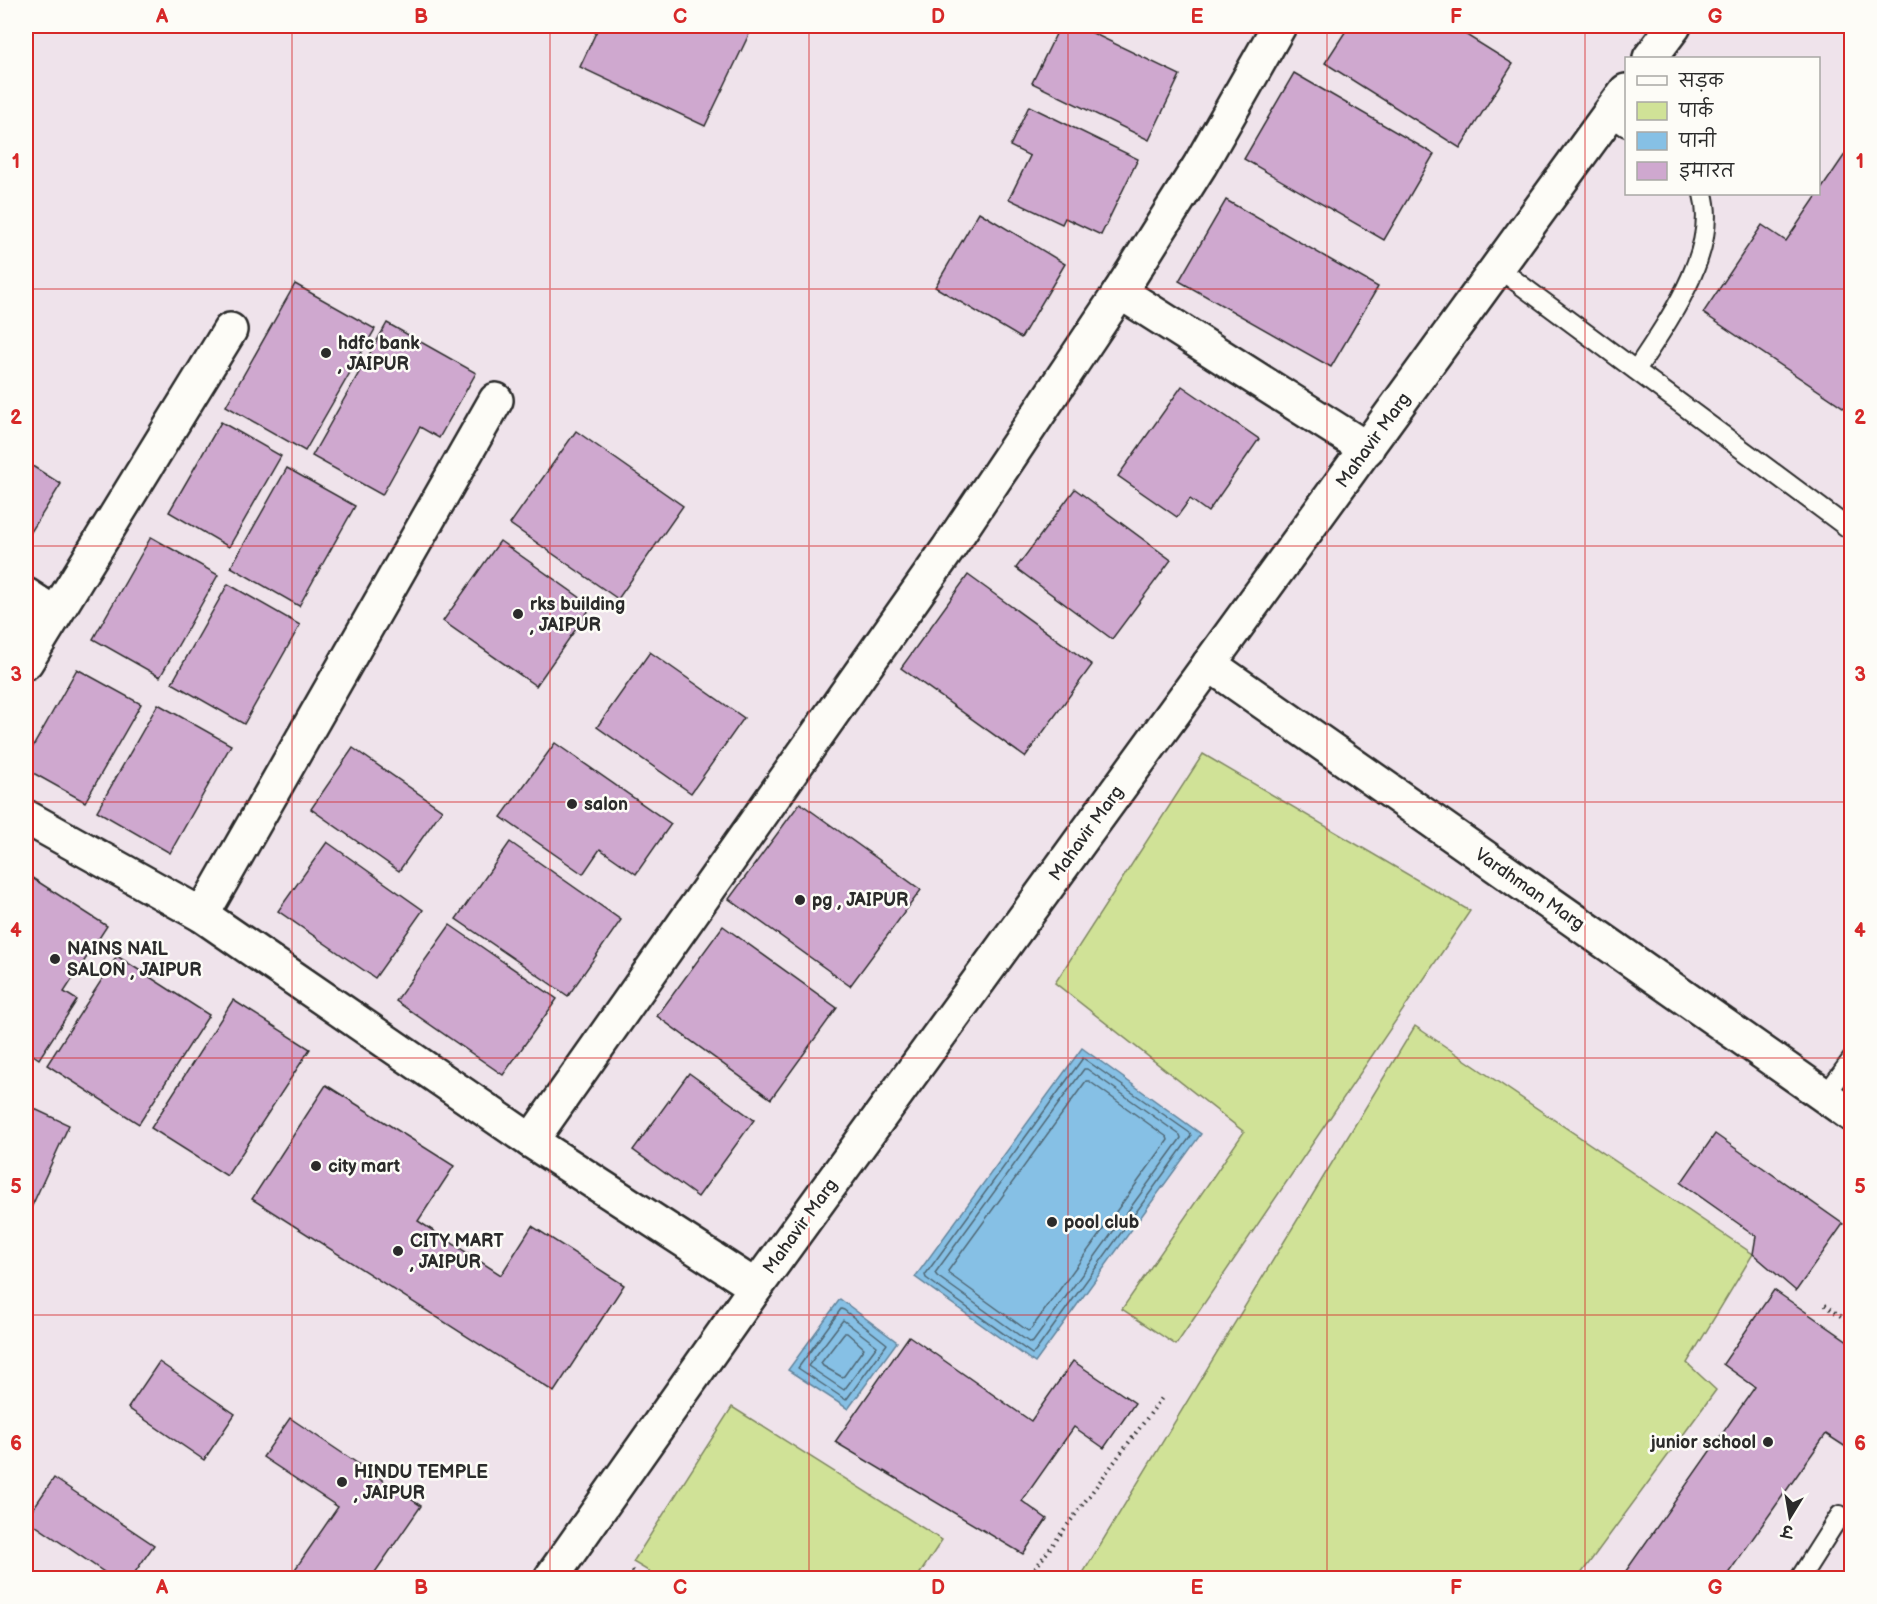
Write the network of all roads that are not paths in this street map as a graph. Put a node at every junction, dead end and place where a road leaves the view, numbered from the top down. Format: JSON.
{"nodes":[{"id":1,"x":1279,"y":26,"type":"edge"},
{"id":2,"x":1674,"y":26,"type":"edge"},
{"id":3,"x":1651,"y":57,"type":"edge"},
{"id":4,"x":1620,"y":111,"type":"edge"},
{"id":5,"x":1704,"y":195,"type":"edge"},
{"id":6,"x":1498,"y":268,"type":"junction"},
{"id":7,"x":1120,"y":292,"type":"junction"},
{"id":8,"x":230,"y":330,"type":"dead end"},
{"id":9,"x":1636,"y":370,"type":"junction"},
{"id":10,"x":496,"y":400,"type":"dead end"},
{"id":11,"x":1367,"y":448,"type":"junction"},
{"id":12,"x":1851,"y":531,"type":"edge"},
{"id":13,"x":26,"y":595,"type":"edge"},
{"id":14,"x":56,"y":614,"type":"junction"},
{"id":15,"x":26,"y":662,"type":"edge"},
{"id":16,"x":1209,"y":664,"type":"junction"},
{"id":17,"x":26,"y":817,"type":"edge"},
{"id":18,"x":202,"y":915,"type":"junction"},
{"id":19,"x":1851,"y":1059,"type":"edge"},
{"id":20,"x":1825,"y":1096,"type":"junction"},
{"id":21,"x":1851,"y":1115,"type":"edge"},
{"id":22,"x":531,"y":1141,"type":"junction"},
{"id":23,"x":756,"y":1287,"type":"junction"},
{"id":24,"x":1840,"y":1515,"type":"dead end"},
{"id":25,"x":551,"y":1578,"type":"edge"},
{"id":26,"x":1800,"y":1578,"type":"edge"}],
"edges":[{"from":1,"to":7,"type":"street"},
{"from":2,"to":3,"type":"street"},
{"from":4,"to":6,"type":"street","name":"Mahavir Marg"},
{"from":5,"to":9,"type":"lane"},
{"from":6,"to":9,"type":"lane"},
{"from":6,"to":11,"type":"street","name":"Mahavir Marg"},
{"from":7,"to":11,"type":"street"},
{"from":7,"to":22,"type":"street"},
{"from":8,"to":14,"type":"street"},
{"from":9,"to":12,"type":"lane"},
{"from":10,"to":18,"type":"street"},
{"from":11,"to":16,"type":"street","name":"Mahavir Marg"},
{"from":13,"to":14,"type":"street"},
{"from":14,"to":15,"type":"street"},
{"from":16,"to":20,"type":"street","name":"Vardhman Marg"},
{"from":16,"to":23,"type":"street","name":"Mahavir Marg"},
{"from":17,"to":18,"type":"street"},
{"from":18,"to":22,"type":"street"},
{"from":19,"to":20,"type":"lane"},
{"from":20,"to":21,"type":"street","name":"Vardhman Marg"},
{"from":22,"to":23,"type":"street"},
{"from":23,"to":25,"type":"street","name":"Mahavir Marg"},
{"from":24,"to":26,"type":"lane"}]}
